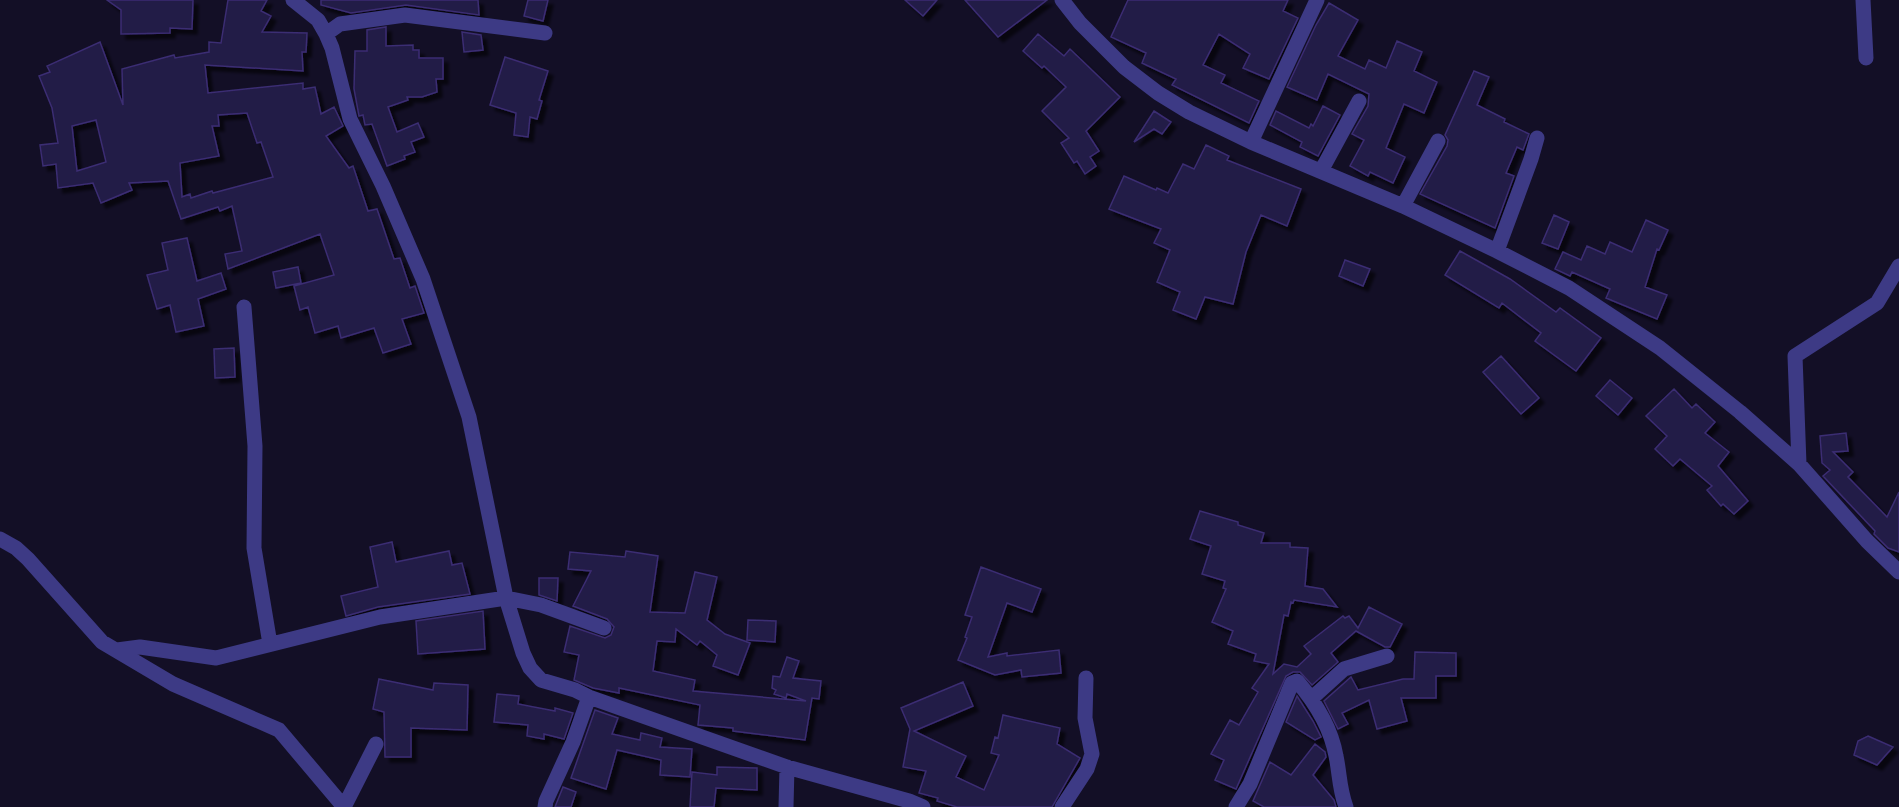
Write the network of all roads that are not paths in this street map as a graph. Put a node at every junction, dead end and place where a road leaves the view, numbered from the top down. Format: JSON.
{"nodes":[{"id":1,"x":293,"y":0,"type":"edge"},
{"id":2,"x":1062,"y":0,"type":"edge"},
{"id":3,"x":1317,"y":0,"type":"edge"},
{"id":4,"x":1863,"y":0,"type":"edge"},
{"id":5,"x":545,"y":33,"type":"dead end"},
{"id":6,"x":326,"y":34,"type":"junction"},
{"id":7,"x":1866,"y":58,"type":"dead end"},
{"id":8,"x":1359,"y":101,"type":"dead end"},
{"id":9,"x":1537,"y":138,"type":"dead end"},
{"id":10,"x":1438,"y":141,"type":"dead end"},
{"id":11,"x":1251,"y":142,"type":"junction"},
{"id":12,"x":1321,"y":171,"type":"junction"},
{"id":13,"x":1403,"y":206,"type":"junction"},
{"id":14,"x":1497,"y":251,"type":"junction"},
{"id":15,"x":1899,"y":266,"type":"edge"},
{"id":16,"x":244,"y":307,"type":"dead end"},
{"id":17,"x":1799,"y":464,"type":"junction"},
{"id":18,"x":0,"y":539,"type":"edge"},
{"id":19,"x":1899,"y":572,"type":"edge"},
{"id":20,"x":506,"y":598,"type":"junction"},
{"id":21,"x":604,"y":628,"type":"dead end"},
{"id":22,"x":270,"y":644,"type":"junction"},
{"id":23,"x":117,"y":650,"type":"junction"},
{"id":24,"x":1387,"y":657,"type":"dead end"},
{"id":25,"x":1086,"y":678,"type":"dead end"},
{"id":26,"x":589,"y":697,"type":"junction"},
{"id":27,"x":1312,"y":698,"type":"junction"},
{"id":28,"x":376,"y":744,"type":"dead end"},
{"id":29,"x":787,"y":767,"type":"junction"},
{"id":30,"x":344,"y":807,"type":"edge"},
{"id":31,"x":545,"y":807,"type":"edge"},
{"id":32,"x":786,"y":807,"type":"edge"},
{"id":33,"x":923,"y":807,"type":"edge"},
{"id":34,"x":1062,"y":807,"type":"edge"},
{"id":35,"x":1236,"y":807,"type":"edge"},
{"id":36,"x":1346,"y":807,"type":"edge"}],
"edges":[{"from":1,"to":6,"type":"street"},
{"from":2,"to":11,"type":"street"},
{"from":3,"to":11,"type":"street"},
{"from":4,"to":7,"type":"street"},
{"from":5,"to":6,"type":"street"},
{"from":6,"to":20,"type":"street"},
{"from":8,"to":12,"type":"street"},
{"from":9,"to":14,"type":"street"},
{"from":10,"to":13,"type":"street"},
{"from":11,"to":12,"type":"street"},
{"from":12,"to":13,"type":"street"},
{"from":13,"to":14,"type":"street"},
{"from":14,"to":17,"type":"street"},
{"from":15,"to":17,"type":"street"},
{"from":16,"to":22,"type":"street"},
{"from":17,"to":19,"type":"street"},
{"from":18,"to":23,"type":"street"},
{"from":20,"to":21,"type":"street"},
{"from":20,"to":22,"type":"street"},
{"from":20,"to":26,"type":"street"},
{"from":22,"to":23,"type":"street"},
{"from":23,"to":30,"type":"street"},
{"from":24,"to":27,"type":"street"},
{"from":25,"to":34,"type":"street"},
{"from":26,"to":29,"type":"street"},
{"from":26,"to":31,"type":"street"},
{"from":27,"to":35,"type":"street"},
{"from":27,"to":36,"type":"street"},
{"from":28,"to":30,"type":"street"},
{"from":29,"to":32,"type":"street"},
{"from":29,"to":33,"type":"street"}]}
